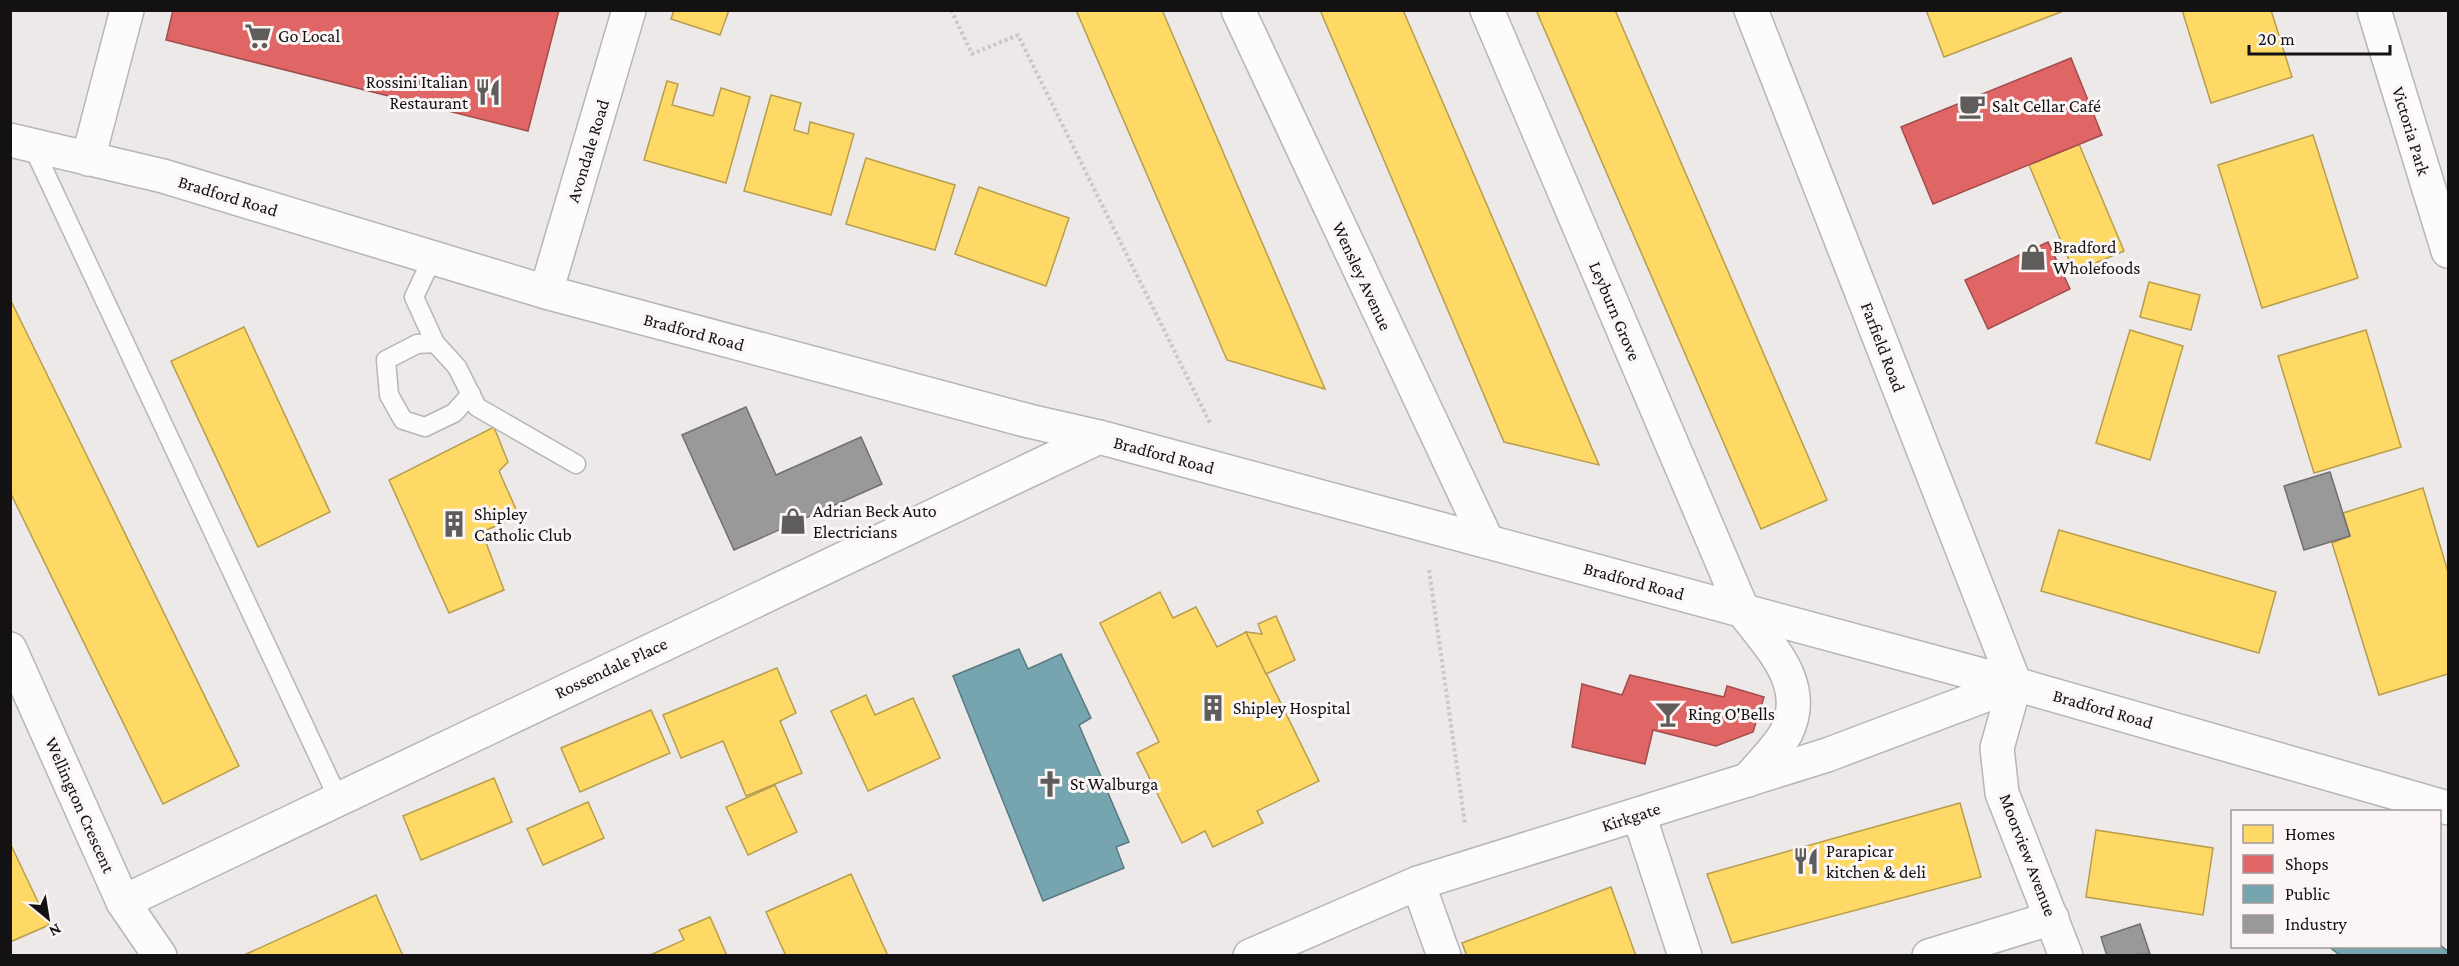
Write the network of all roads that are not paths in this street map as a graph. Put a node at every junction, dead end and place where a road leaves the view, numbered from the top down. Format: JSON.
{"nodes":[{"id":1,"x":127,"y":10,"type":"edge"},
{"id":2,"x":629,"y":10,"type":"edge"},
{"id":3,"x":1238,"y":10,"type":"edge"},
{"id":4,"x":1487,"y":10,"type":"edge"},
{"id":5,"x":1751,"y":10,"type":"edge"},
{"id":6,"x":2374,"y":10,"type":"edge"},
{"id":7,"x":21,"y":143,"type":"edge"},
{"id":8,"x":88,"y":159,"type":"junction"},
{"id":9,"x":2448,"y":251,"type":"edge"},
{"id":10,"x":433,"y":257,"type":"junction"},
{"id":11,"x":546,"y":292,"type":"junction"},
{"id":12,"x":435,"y":343,"type":"junction"},
{"id":13,"x":471,"y":394,"type":"junction"},
{"id":14,"x":1099,"y":437,"type":"junction"},
{"id":15,"x":576,"y":464,"type":"dead end"},
{"id":16,"x":1486,"y":541,"type":"junction"},
{"id":17,"x":1743,"y":611,"type":"junction"},
{"id":18,"x":10,"y":649,"type":"edge"},
{"id":19,"x":2015,"y":684,"type":"junction"},
{"id":20,"x":1748,"y":780,"type":"junction"},
{"id":21,"x":338,"y":798,"type":"junction"},
{"id":22,"x":2448,"y":808,"type":"edge"},
{"id":23,"x":1639,"y":815,"type":"junction"},
{"id":24,"x":1418,"y":883,"type":"junction"},
{"id":25,"x":123,"y":902,"type":"junction"},
{"id":26,"x":2052,"y":918,"type":"junction"},
{"id":27,"x":160,"y":956,"type":"edge"},
{"id":28,"x":1250,"y":956,"type":"edge"},
{"id":29,"x":1444,"y":956,"type":"edge"},
{"id":30,"x":1685,"y":956,"type":"edge"},
{"id":31,"x":1929,"y":956,"type":"edge"},
{"id":32,"x":2066,"y":956,"type":"edge"}],
"edges":[{"from":1,"to":8,"type":"main road"},
{"from":2,"to":11,"type":"main road","name":"Avondale Road"},
{"from":3,"to":16,"type":"main road","name":"Wensley Avenue"},
{"from":4,"to":17,"type":"main road","name":"Leyburn Grove"},
{"from":5,"to":19,"type":"main road","name":"Farfield Road"},
{"from":6,"to":9,"type":"main road","name":"Victoria Park"},
{"from":7,"to":8,"type":"main road","name":"Bradford Road"},
{"from":7,"to":21,"type":"lane"},
{"from":8,"to":10,"type":"main road","name":"Bradford Road"},
{"from":10,"to":11,"type":"main road","name":"Bradford Road"},
{"from":10,"to":12,"type":"lane"},
{"from":11,"to":14,"type":"main road","name":"Bradford Road"},
{"from":12,"to":13,"type":"lane"},
{"from":12,"to":13,"type":"lane"},
{"from":13,"to":15,"type":"lane"},
{"from":14,"to":16,"type":"main road","name":"Bradford Road"},
{"from":14,"to":21,"type":"main road","name":"Rossendale Place"},
{"from":16,"to":17,"type":"main road","name":"Bradford Road"},
{"from":17,"to":19,"type":"main road","name":"Bradford Road"},
{"from":17,"to":20,"type":"main road","name":"Leyburn Grove"},
{"from":18,"to":25,"type":"main road","name":"Wellington Crescent"},
{"from":19,"to":20,"type":"main road","name":"Kirkgate"},
{"from":19,"to":22,"type":"main road","name":"Bradford Road"},
{"from":19,"to":26,"type":"main road","name":"Moorview Avenue"},
{"from":20,"to":23,"type":"main road","name":"Kirkgate"},
{"from":21,"to":25,"type":"main road","name":"Rossendale Place"},
{"from":23,"to":24,"type":"main road","name":"Kirkgate"},
{"from":23,"to":30,"type":"main road"},
{"from":24,"to":28,"type":"main road","name":"Kirkgate"},
{"from":24,"to":29,"type":"main road"},
{"from":25,"to":27,"type":"main road","name":"Wellington Crescent"},
{"from":26,"to":31,"type":"main road"},
{"from":26,"to":32,"type":"main road","name":"Moorview Avenue"}]}
